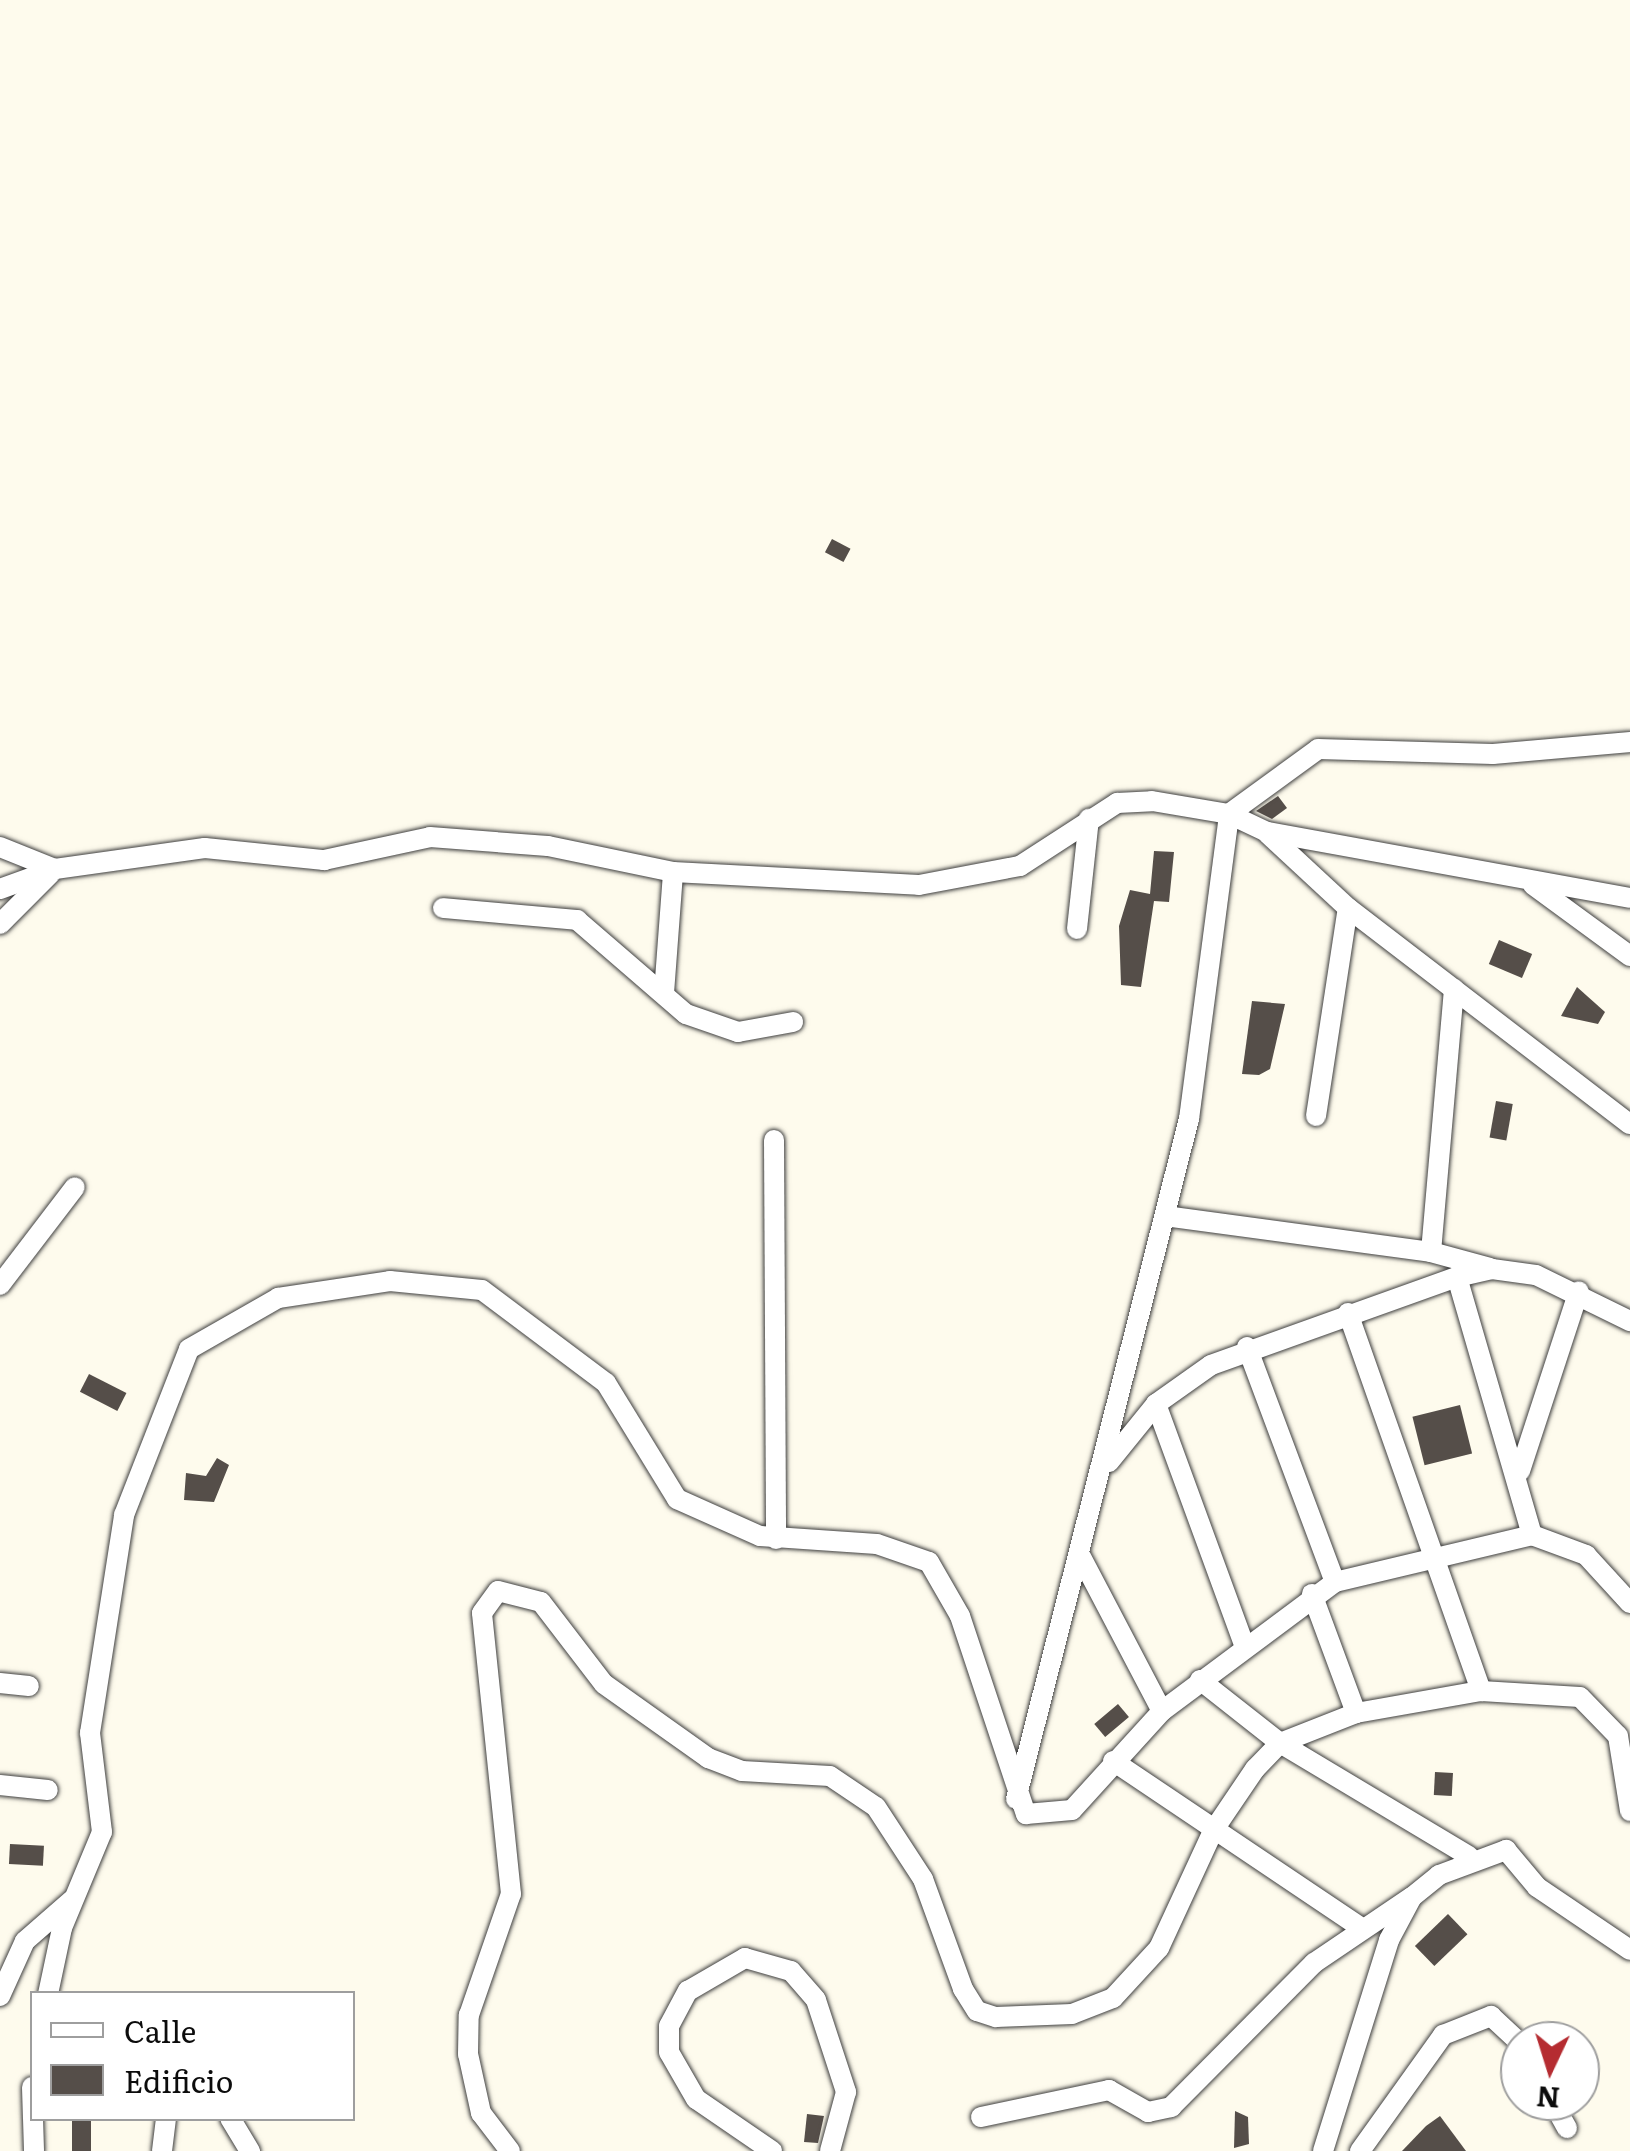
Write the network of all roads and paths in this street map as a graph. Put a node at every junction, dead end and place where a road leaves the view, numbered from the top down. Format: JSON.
{"nodes":[{"id":1,"x":1630,"y":742,"type":"edge"},
{"id":2,"x":1229,"y":814,"type":"junction"},
{"id":3,"x":1089,"y":819,"type":"junction"},
{"id":4,"x":1267,"y":832,"type":"junction"},
{"id":5,"x":0,"y":846,"type":"edge"},
{"id":6,"x":55,"y":868,"type":"junction"},
{"id":7,"x":673,"y":872,"type":"junction"},
{"id":8,"x":1532,"y":884,"type":"junction"},
{"id":9,"x":0,"y":889,"type":"edge"},
{"id":10,"x":1630,"y":898,"type":"edge"},
{"id":11,"x":444,"y":908,"type":"dead end"},
{"id":12,"x":1348,"y":908,"type":"junction"},
{"id":13,"x":0,"y":924,"type":"edge"},
{"id":14,"x":1077,"y":929,"type":"dead end"},
{"id":15,"x":1630,"y":956,"type":"edge"},
{"id":16,"x":1454,"y":988,"type":"junction"},
{"id":17,"x":664,"y":993,"type":"junction"},
{"id":18,"x":793,"y":1022,"type":"dead end"},
{"id":19,"x":1316,"y":1116,"type":"dead end"},
{"id":20,"x":1630,"y":1124,"type":"edge"},
{"id":21,"x":774,"y":1140,"type":"dead end"},
{"id":22,"x":75,"y":1187,"type":"dead end"},
{"id":23,"x":1165,"y":1216,"type":"junction"},
{"id":24,"x":1431,"y":1252,"type":"junction"},
{"id":25,"x":1492,"y":1269,"type":"junction"},
{"id":26,"x":1457,"y":1277,"type":"junction"},
{"id":27,"x":0,"y":1285,"type":"edge"},
{"id":28,"x":1580,"y":1291,"type":"junction"},
{"id":29,"x":1348,"y":1313,"type":"junction"},
{"id":30,"x":1630,"y":1321,"type":"edge"},
{"id":31,"x":1247,"y":1347,"type":"junction"},
{"id":32,"x":1156,"y":1404,"type":"junction"},
{"id":33,"x":1105,"y":1468,"type":"junction"},
{"id":34,"x":1520,"y":1471,"type":"junction"},
{"id":35,"x":1532,"y":1535,"type":"junction"},
{"id":36,"x":776,"y":1540,"type":"junction"},
{"id":37,"x":1082,"y":1556,"type":"junction"},
{"id":38,"x":1433,"y":1557,"type":"junction"},
{"id":39,"x":1335,"y":1582,"type":"junction"},
{"id":40,"x":1312,"y":1594,"type":"junction"},
{"id":41,"x":1630,"y":1603,"type":"edge"},
{"id":42,"x":1244,"y":1642,"type":"junction"},
{"id":43,"x":1200,"y":1680,"type":"junction"},
{"id":44,"x":0,"y":1683,"type":"edge"},
{"id":45,"x":28,"y":1686,"type":"dead end"},
{"id":46,"x":1481,"y":1690,"type":"junction"},
{"id":47,"x":1162,"y":1711,"type":"junction"},
{"id":48,"x":1356,"y":1713,"type":"junction"},
{"id":49,"x":1280,"y":1743,"type":"junction"},
{"id":50,"x":1113,"y":1760,"type":"junction"},
{"id":51,"x":0,"y":1785,"type":"edge"},
{"id":52,"x":48,"y":1790,"type":"dead end"},
{"id":53,"x":1015,"y":1801,"type":"junction"},
{"id":54,"x":1630,"y":1811,"type":"edge"},
{"id":55,"x":1213,"y":1830,"type":"junction"},
{"id":56,"x":1469,"y":1856,"type":"junction"},
{"id":57,"x":1412,"y":1898,"type":"junction"},
{"id":58,"x":72,"y":1900,"type":"junction"},
{"id":59,"x":1359,"y":1926,"type":"junction"},
{"id":60,"x":1630,"y":1950,"type":"edge"},
{"id":61,"x":49,"y":1991,"type":"edge"},
{"id":62,"x":0,"y":1996,"type":"edge"},
{"id":63,"x":1500,"y":2025,"type":"edge"},
{"id":64,"x":981,"y":2117,"type":"dead end"},
{"id":65,"x":33,"y":2121,"type":"edge"},
{"id":66,"x":166,"y":2121,"type":"edge"},
{"id":67,"x":231,"y":2121,"type":"edge"},
{"id":68,"x":1564,"y":2121,"type":"edge"},
{"id":69,"x":1568,"y":2128,"type":"dead end"},
{"id":70,"x":498,"y":2143,"type":"edge"},
{"id":71,"x":244,"y":2149,"type":"edge"},
{"id":72,"x":34,"y":2151,"type":"edge"},
{"id":73,"x":162,"y":2151,"type":"edge"},
{"id":74,"x":510,"y":2151,"type":"edge"},
{"id":75,"x":772,"y":2151,"type":"edge"},
{"id":76,"x":830,"y":2151,"type":"edge"},
{"id":77,"x":1323,"y":2151,"type":"edge"},
{"id":78,"x":1360,"y":2151,"type":"edge"}],
"edges":[{"from":1,"to":2,"type":"street"},
{"from":2,"to":3,"type":"street"},
{"from":2,"to":4,"type":"street"},
{"from":2,"to":23,"type":"street"},
{"from":3,"to":7,"type":"street"},
{"from":3,"to":14,"type":"street"},
{"from":4,"to":8,"type":"street"},
{"from":4,"to":12,"type":"street"},
{"from":5,"to":6,"type":"street"},
{"from":6,"to":7,"type":"street"},
{"from":6,"to":9,"type":"street"},
{"from":6,"to":13,"type":"street"},
{"from":7,"to":17,"type":"street"},
{"from":8,"to":10,"type":"street"},
{"from":8,"to":15,"type":"street"},
{"from":11,"to":17,"type":"street"},
{"from":12,"to":16,"type":"street"},
{"from":12,"to":19,"type":"street"},
{"from":16,"to":20,"type":"street"},
{"from":16,"to":24,"type":"street"},
{"from":17,"to":18,"type":"street"},
{"from":21,"to":36,"type":"street"},
{"from":22,"to":27,"type":"street"},
{"from":23,"to":24,"type":"street"},
{"from":23,"to":33,"type":"street"},
{"from":24,"to":25,"type":"street"},
{"from":25,"to":26,"type":"street"},
{"from":25,"to":28,"type":"street"},
{"from":26,"to":29,"type":"street"},
{"from":26,"to":34,"type":"street"},
{"from":28,"to":30,"type":"street"},
{"from":28,"to":34,"type":"street"},
{"from":29,"to":31,"type":"street"},
{"from":29,"to":38,"type":"street"},
{"from":31,"to":32,"type":"street"},
{"from":31,"to":39,"type":"street"},
{"from":32,"to":33,"type":"street"},
{"from":32,"to":42,"type":"street"},
{"from":33,"to":37,"type":"street"},
{"from":34,"to":35,"type":"street"},
{"from":35,"to":38,"type":"street"},
{"from":35,"to":41,"type":"street"},
{"from":36,"to":53,"type":"street"},
{"from":36,"to":58,"type":"street"},
{"from":37,"to":47,"type":"street"},
{"from":37,"to":53,"type":"street"},
{"from":38,"to":39,"type":"street"},
{"from":38,"to":46,"type":"street"},
{"from":39,"to":40,"type":"street"},
{"from":40,"to":42,"type":"street"},
{"from":40,"to":48,"type":"street"},
{"from":42,"to":43,"type":"street"},
{"from":43,"to":47,"type":"street"},
{"from":43,"to":49,"type":"street"},
{"from":44,"to":45,"type":"street"},
{"from":46,"to":48,"type":"street"},
{"from":46,"to":54,"type":"street"},
{"from":47,"to":50,"type":"street"},
{"from":48,"to":49,"type":"street"},
{"from":49,"to":55,"type":"street"},
{"from":49,"to":56,"type":"street"},
{"from":50,"to":53,"type":"street"},
{"from":50,"to":55,"type":"street"},
{"from":51,"to":52,"type":"street"},
{"from":55,"to":59,"type":"street"},
{"from":55,"to":70,"type":"street"},
{"from":56,"to":57,"type":"street"},
{"from":56,"to":60,"type":"street"},
{"from":57,"to":59,"type":"street"},
{"from":57,"to":77,"type":"street"},
{"from":58,"to":61,"type":"street"},
{"from":58,"to":62,"type":"street"},
{"from":59,"to":64,"type":"street"},
{"from":63,"to":78,"type":"street"},
{"from":65,"to":72,"type":"street"},
{"from":66,"to":73,"type":"street"},
{"from":67,"to":71,"type":"street"},
{"from":68,"to":69,"type":"street"},
{"from":70,"to":74,"type":"street"},
{"from":75,"to":76,"type":"street"}]}
